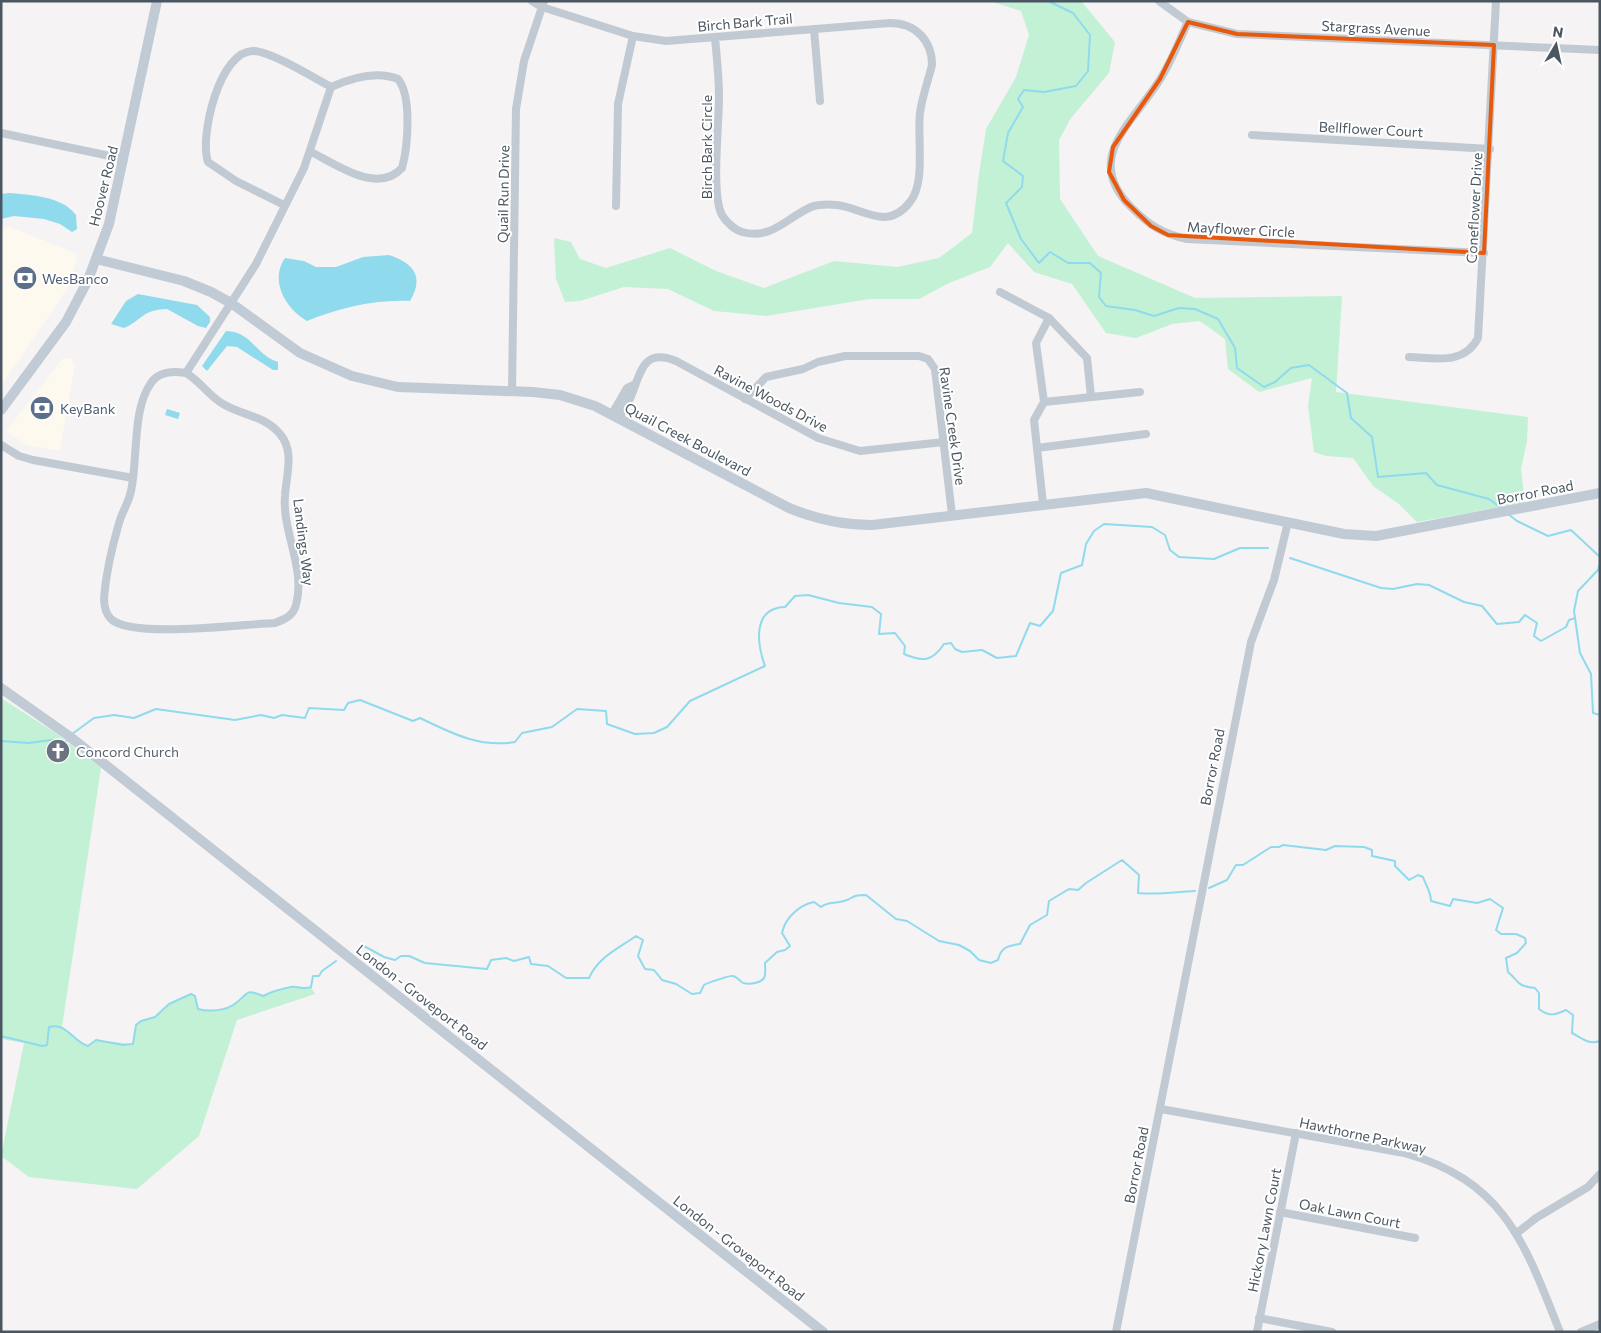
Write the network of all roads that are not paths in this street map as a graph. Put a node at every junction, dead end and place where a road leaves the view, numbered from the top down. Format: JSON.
{"nodes":[{"id":1,"x":157,"y":1,"type":"edge"},
{"id":2,"x":532,"y":1,"type":"edge"},
{"id":3,"x":1159,"y":1,"type":"edge"},
{"id":4,"x":1496,"y":1,"type":"edge"},
{"id":5,"x":543,"y":4,"type":"edge"},
{"id":6,"x":1188,"y":22,"type":"junction"},
{"id":7,"x":814,"y":29,"type":"junction"},
{"id":8,"x":633,"y":36,"type":"junction"},
{"id":9,"x":715,"y":38,"type":"junction"},
{"id":10,"x":1494,"y":45,"type":"junction"},
{"id":11,"x":1600,"y":50,"type":"edge"},
{"id":12,"x":930,"y":74,"type":"joint"},
{"id":13,"x":331,"y":87,"type":"junction"},
{"id":14,"x":820,"y":102,"type":"dead end"},
{"id":15,"x":1,"y":133,"type":"edge"},
{"id":16,"x":1252,"y":135,"type":"dead end"},
{"id":17,"x":1490,"y":149,"type":"junction"},
{"id":18,"x":311,"y":152,"type":"junction"},
{"id":19,"x":124,"y":159,"type":"junction"},
{"id":20,"x":284,"y":205,"type":"junction"},
{"id":21,"x":616,"y":206,"type":"dead end"},
{"id":22,"x":1484,"y":253,"type":"junction"},
{"id":23,"x":96,"y":259,"type":"junction"},
{"id":24,"x":1000,"y":292,"type":"dead end"},
{"id":25,"x":231,"y":303,"type":"junction"},
{"id":26,"x":1049,"y":318,"type":"junction"},
{"id":27,"x":1409,"y":357,"type":"dead end"},
{"id":28,"x":186,"y":373,"type":"junction"},
{"id":29,"x":512,"y":390,"type":"junction"},
{"id":30,"x":1140,"y":392,"type":"dead end"},
{"id":31,"x":1090,"y":396,"type":"junction"},
{"id":32,"x":745,"y":399,"type":"junction"},
{"id":33,"x":1044,"y":402,"type":"junction"},
{"id":34,"x":1,"y":410,"type":"edge"},
{"id":35,"x":615,"y":416,"type":"junction"},
{"id":36,"x":1146,"y":434,"type":"dead end"},
{"id":37,"x":944,"y":442,"type":"junction"},
{"id":38,"x":1,"y":444,"type":"edge"},
{"id":39,"x":1037,"y":448,"type":"junction"},
{"id":40,"x":133,"y":478,"type":"junction"},
{"id":41,"x":1600,"y":494,"type":"edge"},
{"id":42,"x":1043,"y":504,"type":"junction"},
{"id":43,"x":952,"y":515,"type":"junction"},
{"id":44,"x":1288,"y":522,"type":"junction"},
{"id":45,"x":1,"y":688,"type":"edge"},
{"id":46,"x":1161,"y":1109,"type":"junction"},
{"id":47,"x":1296,"y":1133,"type":"junction"},
{"id":48,"x":1600,"y":1174,"type":"edge"},
{"id":49,"x":1280,"y":1212,"type":"junction"},
{"id":50,"x":1517,"y":1233,"type":"junction"},
{"id":51,"x":1415,"y":1238,"type":"dead end"},
{"id":52,"x":1259,"y":1318,"type":"junction"},
{"id":53,"x":1600,"y":1324,"type":"edge"},
{"id":54,"x":1582,"y":1331,"type":"edge"},
{"id":55,"x":822,"y":1332,"type":"edge"},
{"id":56,"x":1116,"y":1332,"type":"edge"},
{"id":57,"x":1257,"y":1332,"type":"edge"},
{"id":58,"x":1332,"y":1332,"type":"edge"},
{"id":59,"x":1560,"y":1332,"type":"edge"}],
"edges":[{"from":1,"to":19,"type":"street","name":"Hoover Road"},
{"from":2,"to":5,"type":"street","name":"Birch Bark Trail"},
{"from":3,"to":6,"type":"street","name":"Stargrass Avenue"},
{"from":4,"to":10,"type":"street","name":"Coneflower Drive"},
{"from":5,"to":8,"type":"street","name":"Birch Bark Trail"},
{"from":5,"to":29,"type":"street","name":"Quail Run Drive"},
{"from":6,"to":10,"type":"street","name":"Stargrass Avenue"},
{"from":6,"to":22,"type":"street","name":"Mayflower Circle"},
{"from":7,"to":9,"type":"street","name":"Birch Bark Trail"},
{"from":7,"to":12,"type":"street","name":"Birch Bark Trail"},
{"from":7,"to":14,"type":"street"},
{"from":8,"to":9,"type":"street","name":"Birch Bark Trail"},
{"from":8,"to":21,"type":"street"},
{"from":9,"to":12,"type":"street","name":"Birch Bark Circle"},
{"from":10,"to":11,"type":"street","name":"Stargrass Avenue"},
{"from":10,"to":17,"type":"street","name":"Coneflower Drive"},
{"from":13,"to":18,"type":"street"},
{"from":13,"to":18,"type":"street"},
{"from":13,"to":20,"type":"street"},
{"from":15,"to":19,"type":"street"},
{"from":16,"to":17,"type":"street","name":"Bellflower Court"},
{"from":17,"to":22,"type":"street","name":"Coneflower Drive"},
{"from":18,"to":20,"type":"street"},
{"from":19,"to":23,"type":"street","name":"Hoover Road"},
{"from":20,"to":25,"type":"street"},
{"from":22,"to":27,"type":"street","name":"Coneflower Drive"},
{"from":23,"to":25,"type":"street","name":"Quail Creek Boulevard"},
{"from":23,"to":34,"type":"street","name":"Hoover Road"},
{"from":24,"to":26,"type":"street"},
{"from":25,"to":28,"type":"street"},
{"from":25,"to":29,"type":"street","name":"Quail Creek Boulevard"},
{"from":26,"to":31,"type":"street"},
{"from":26,"to":33,"type":"street"},
{"from":28,"to":40,"type":"street"},
{"from":28,"to":40,"type":"street","name":"Landings Way"},
{"from":29,"to":35,"type":"street","name":"Quail Creek Boulevard"},
{"from":30,"to":31,"type":"street"},
{"from":31,"to":33,"type":"street"},
{"from":32,"to":35,"type":"street","name":"Ravine Woods Drive"},
{"from":32,"to":37,"type":"street","name":"Ravine Woods Drive"},
{"from":32,"to":37,"type":"street","name":"Ravine Creek Drive"},
{"from":33,"to":39,"type":"street"},
{"from":35,"to":43,"type":"street","name":"Quail Creek Boulevard"},
{"from":36,"to":39,"type":"street"},
{"from":37,"to":43,"type":"street","name":"Ravine Creek Drive"},
{"from":38,"to":40,"type":"street"},
{"from":39,"to":42,"type":"street"},
{"from":41,"to":44,"type":"street","name":"Borror Road"},
{"from":42,"to":43,"type":"street","name":"Quail Creek Boulevard"},
{"from":42,"to":44,"type":"street","name":"Quail Creek Boulevard"},
{"from":44,"to":46,"type":"street","name":"Borror Road"},
{"from":45,"to":55,"type":"street","name":"London - Groveport Road"},
{"from":46,"to":47,"type":"street","name":"Hawthorne Parkway"},
{"from":46,"to":56,"type":"street","name":"Borror Road"},
{"from":47,"to":49,"type":"street","name":"Hickory Lawn Court"},
{"from":47,"to":50,"type":"street","name":"Hawthorne Parkway"},
{"from":48,"to":50,"type":"street"},
{"from":49,"to":51,"type":"street","name":"Oak Lawn Court"},
{"from":49,"to":52,"type":"street","name":"Hickory Lawn Court"},
{"from":50,"to":59,"type":"street","name":"Hawthorne Parkway"},
{"from":52,"to":57,"type":"street","name":"Hickory Lawn Court"},
{"from":52,"to":58,"type":"street"},
{"from":53,"to":54,"type":"street"}]}
